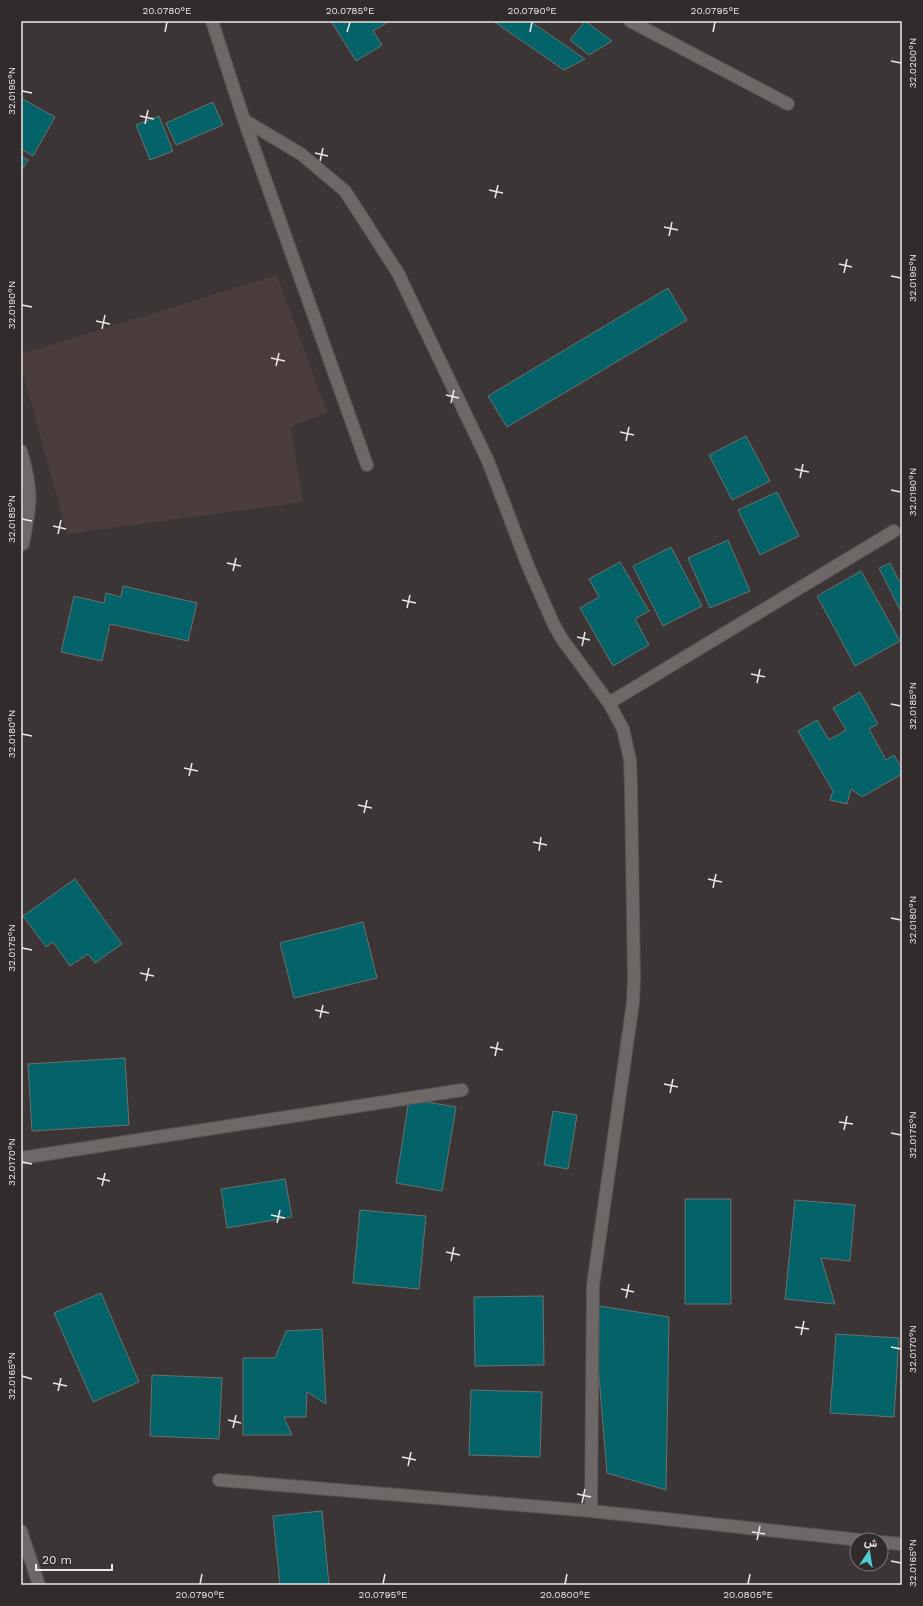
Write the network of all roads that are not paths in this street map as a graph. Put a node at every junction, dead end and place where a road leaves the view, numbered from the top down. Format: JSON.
{"nodes":[{"id":1,"x":212,"y":21,"type":"edge"},
{"id":2,"x":630,"y":21,"type":"edge"},
{"id":3,"x":788,"y":104,"type":"dead end"},
{"id":4,"x":244,"y":120,"type":"junction"},
{"id":5,"x":21,"y":450,"type":"edge"},
{"id":6,"x":367,"y":465,"type":"dead end"},
{"id":7,"x":894,"y":532,"type":"dead end"},
{"id":8,"x":23,"y":544,"type":"dead end"},
{"id":9,"x":609,"y":703,"type":"junction"},
{"id":10,"x":462,"y":1090,"type":"dead end"},
{"id":11,"x":21,"y":1158,"type":"edge"},
{"id":12,"x":219,"y":1480,"type":"dead end"},
{"id":13,"x":591,"y":1512,"type":"junction"},
{"id":14,"x":21,"y":1531,"type":"edge"},
{"id":15,"x":849,"y":1539,"type":"edge"},
{"id":16,"x":889,"y":1543,"type":"edge"},
{"id":17,"x":902,"y":1544,"type":"edge"},
{"id":18,"x":39,"y":1585,"type":"edge"}],
"edges":[{"from":1,"to":4,"type":"street"},
{"from":2,"to":3,"type":"street"},
{"from":4,"to":6,"type":"street"},
{"from":4,"to":9,"type":"street"},
{"from":5,"to":8,"type":"street"},
{"from":7,"to":9,"type":"street"},
{"from":9,"to":13,"type":"street"},
{"from":10,"to":11,"type":"street"},
{"from":12,"to":13,"type":"street"},
{"from":13,"to":15,"type":"street"},
{"from":14,"to":18,"type":"street"},
{"from":16,"to":17,"type":"street"}]}
